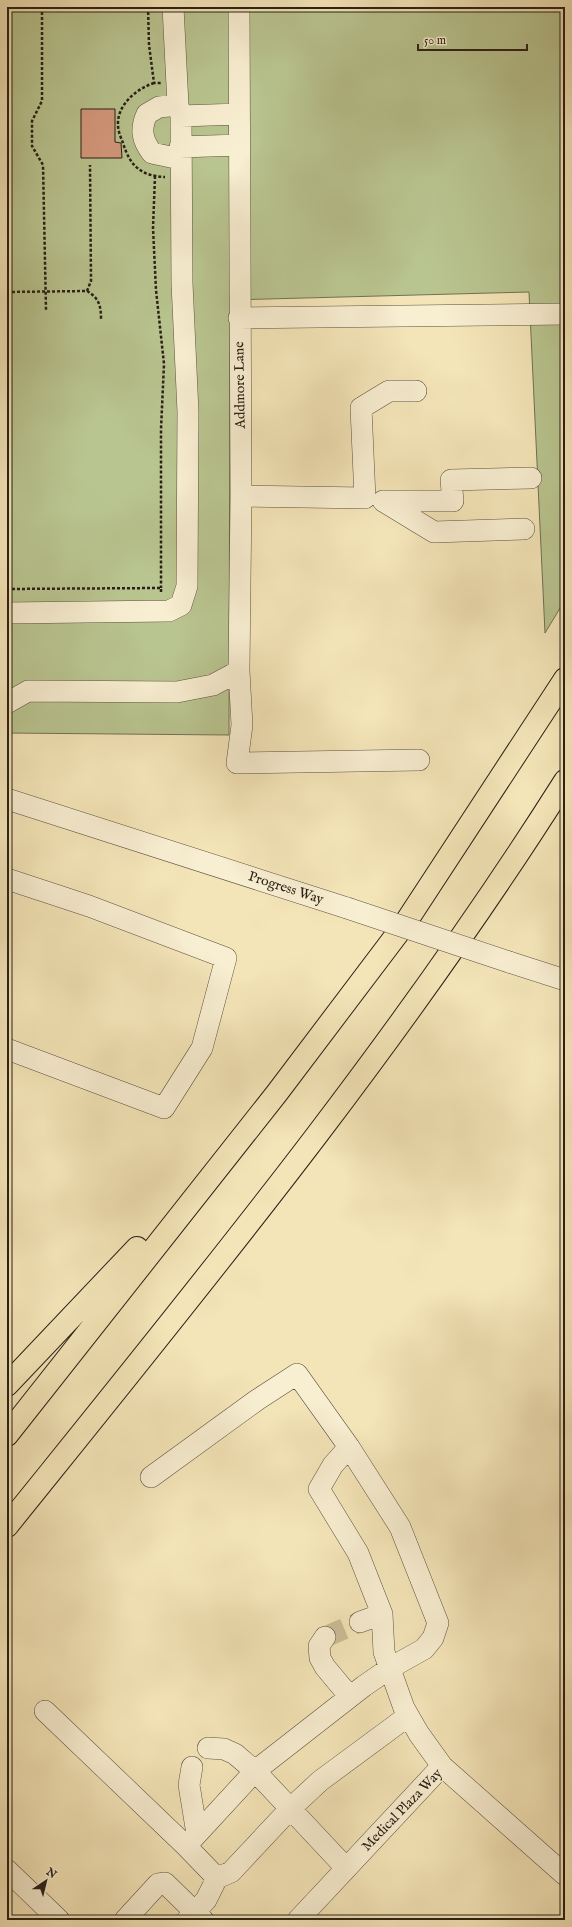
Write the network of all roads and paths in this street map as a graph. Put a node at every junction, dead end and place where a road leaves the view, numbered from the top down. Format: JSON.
{"nodes":[{"id":1,"x":42,"y":7,"type":"edge"},
{"id":2,"x":148,"y":7,"type":"edge"},
{"id":3,"x":173,"y":7,"type":"edge"},
{"id":4,"x":239,"y":7,"type":"edge"},
{"id":5,"x":177,"y":82,"type":"junction"},
{"id":6,"x":179,"y":110,"type":"junction"},
{"id":7,"x":239,"y":114,"type":"junction"},
{"id":8,"x":239,"y":145,"type":"junction"},
{"id":9,"x":180,"y":153,"type":"junction"},
{"id":10,"x":90,"y":165,"type":"dead end"},
{"id":11,"x":155,"y":176,"type":"dead end"},
{"id":12,"x":46,"y":291,"type":"junction"},
{"id":13,"x":87,"y":291,"type":"junction"},
{"id":14,"x":7,"y":292,"type":"edge"},
{"id":15,"x":46,"y":310,"type":"dead end"},
{"id":16,"x":565,"y":314,"type":"edge"},
{"id":17,"x":239,"y":318,"type":"junction"},
{"id":18,"x":101,"y":319,"type":"dead end"},
{"id":19,"x":416,"y":391,"type":"dead end"},
{"id":20,"x":531,"y":478,"type":"dead end"},
{"id":21,"x":241,"y":496,"type":"junction"},
{"id":22,"x":374,"y":500,"type":"junction"},
{"id":23,"x":453,"y":501,"type":"junction"},
{"id":24,"x":524,"y":529,"type":"dead end"},
{"id":25,"x":456,"y":531,"type":"junction"},
{"id":26,"x":161,"y":588,"type":"junction"},
{"id":27,"x":7,"y":589,"type":"edge"},
{"id":28,"x":161,"y":611,"type":"junction"},
{"id":29,"x":7,"y":613,"type":"edge"},
{"id":30,"x":239,"y":671,"type":"junction"},
{"id":31,"x":565,"y":679,"type":"edge"},
{"id":32,"x":7,"y":703,"type":"edge"},
{"id":33,"x":419,"y":760,"type":"dead end"},
{"id":34,"x":565,"y":781,"type":"edge"},
{"id":35,"x":7,"y":799,"type":"edge"},
{"id":36,"x":7,"y":879,"type":"edge"},
{"id":37,"x":565,"y":980,"type":"edge"},
{"id":38,"x":7,"y":1049,"type":"edge"},
{"id":39,"x":240,"y":1139,"type":"junction"},
{"id":40,"x":7,"y":1385,"type":"edge"},
{"id":41,"x":80,"y":1434,"type":"junction"},
{"id":42,"x":7,"y":1435,"type":"edge"},
{"id":43,"x":349,"y":1447,"type":"junction"},
{"id":44,"x":152,"y":1477,"type":"dead end"},
{"id":45,"x":7,"y":1526,"type":"edge"},
{"id":46,"x":7,"y":1539,"type":"edge"},
{"id":47,"x":382,"y":1614,"type":"junction"},
{"id":48,"x":360,"y":1622,"type":"tunnel mouth"},
{"id":49,"x":325,"y":1637,"type":"dead end"},
{"id":50,"x":390,"y":1668,"type":"junction"},
{"id":51,"x":350,"y":1697,"type":"junction"},
{"id":52,"x":45,"y":1711,"type":"dead end"},
{"id":53,"x":408,"y":1716,"type":"junction"},
{"id":54,"x":208,"y":1748,"type":"dead end"},
{"id":55,"x":442,"y":1766,"type":"junction"},
{"id":56,"x":192,"y":1767,"type":"dead end"},
{"id":57,"x":255,"y":1771,"type":"junction"},
{"id":58,"x":290,"y":1809,"type":"junction"},
{"id":59,"x":191,"y":1840,"type":"junction"},
{"id":60,"x":346,"y":1868,"type":"junction"},
{"id":61,"x":7,"y":1870,"type":"edge"},
{"id":62,"x":565,"y":1875,"type":"edge"},
{"id":63,"x":218,"y":1878,"type":"junction"},
{"id":64,"x":195,"y":1917,"type":"edge"},
{"id":65,"x":59,"y":1920,"type":"edge"},
{"id":66,"x":125,"y":1920,"type":"edge"},
{"id":67,"x":298,"y":1920,"type":"edge"}],
"edges":[{"from":1,"to":12,"type":"path"},
{"from":2,"to":5,"type":"path"},
{"from":3,"to":5,"type":"street"},
{"from":4,"to":7,"type":"street","name":"Addmore Lane"},
{"from":5,"to":6,"type":"street"},
{"from":6,"to":7,"type":"street"},
{"from":6,"to":9,"type":"street"},
{"from":6,"to":9,"type":"street"},
{"from":7,"to":8,"type":"street","name":"Addmore Lane"},
{"from":8,"to":9,"type":"street"},
{"from":8,"to":17,"type":"street","name":"Addmore Lane"},
{"from":9,"to":28,"type":"street"},
{"from":10,"to":13,"type":"path"},
{"from":11,"to":26,"type":"path"},
{"from":12,"to":13,"type":"path"},
{"from":12,"to":14,"type":"path"},
{"from":12,"to":15,"type":"path"},
{"from":13,"to":18,"type":"path"},
{"from":16,"to":17,"type":"street"},
{"from":17,"to":21,"type":"street","name":"Addmore Lane"},
{"from":19,"to":22,"type":"street"},
{"from":20,"to":23,"type":"street"},
{"from":21,"to":22,"type":"street"},
{"from":21,"to":30,"type":"street","name":"Addmore Lane"},
{"from":22,"to":23,"type":"street"},
{"from":22,"to":25,"type":"street"},
{"from":23,"to":25,"type":"street"},
{"from":24,"to":25,"type":"street"},
{"from":26,"to":27,"type":"path"},
{"from":26,"to":28,"type":"path"},
{"from":28,"to":29,"type":"street"},
{"from":30,"to":32,"type":"street"},
{"from":30,"to":33,"type":"street","name":"Addmore Lane"},
{"from":31,"to":39,"type":"highway"},
{"from":34,"to":41,"type":"highway"},
{"from":35,"to":37,"type":"street","name":"Progress Way","bridge":true},
{"from":36,"to":38,"type":"street"},
{"from":39,"to":40,"type":"highway"},
{"from":39,"to":42,"type":"highway"},
{"from":41,"to":45,"type":"highway"},
{"from":41,"to":46,"type":"highway"},
{"from":43,"to":44,"type":"street"},
{"from":43,"to":47,"type":"street"},
{"from":43,"to":50,"type":"street"},
{"from":47,"to":48,"type":"street"},
{"from":47,"to":50,"type":"street"},
{"from":49,"to":51,"type":"street"},
{"from":50,"to":51,"type":"street"},
{"from":50,"to":53,"type":"street"},
{"from":51,"to":57,"type":"street"},
{"from":52,"to":59,"type":"street"},
{"from":53,"to":55,"type":"street"},
{"from":53,"to":58,"type":"street"},
{"from":54,"to":57,"type":"street"},
{"from":55,"to":60,"type":"street","name":"Medical Plaza Way"},
{"from":55,"to":62,"type":"street","name":"Medical Plaza Way"},
{"from":56,"to":59,"type":"street"},
{"from":57,"to":58,"type":"street"},
{"from":57,"to":59,"type":"street"},
{"from":58,"to":60,"type":"street"},
{"from":58,"to":63,"type":"street"},
{"from":59,"to":63,"type":"street"},
{"from":60,"to":67,"type":"street","name":"Medical Plaza Way"},
{"from":61,"to":65,"type":"street"},
{"from":63,"to":64,"type":"street"},
{"from":64,"to":66,"type":"street"}]}
